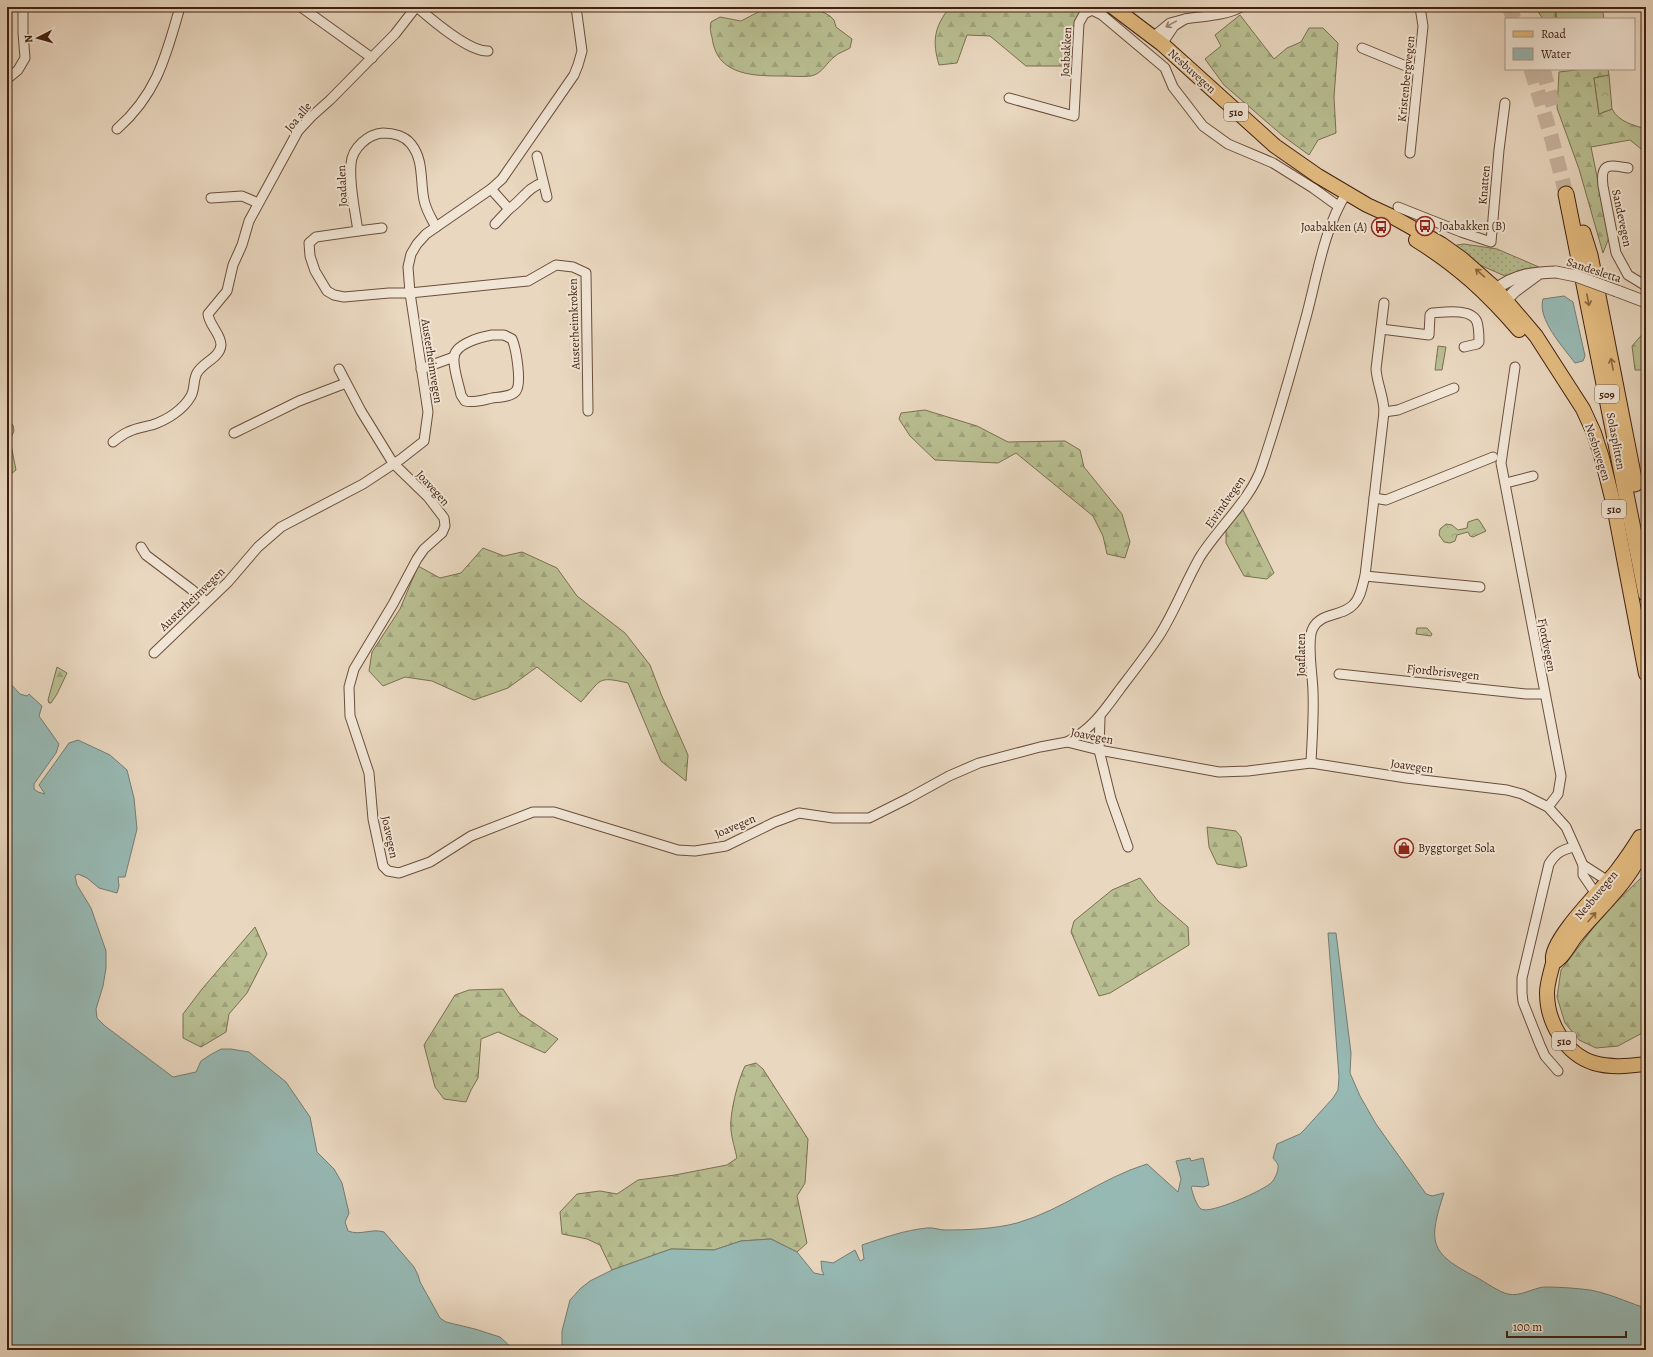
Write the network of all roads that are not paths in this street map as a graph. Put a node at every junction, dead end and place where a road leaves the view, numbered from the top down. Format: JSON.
{"nodes":[{"id":1,"x":23,"y":7,"type":"edge"},
{"id":2,"x":180,"y":7,"type":"edge"},
{"id":3,"x":301,"y":7,"type":"edge"},
{"id":4,"x":417,"y":7,"type":"edge"},
{"id":5,"x":576,"y":7,"type":"edge"},
{"id":6,"x":1114,"y":7,"type":"edge"},
{"id":7,"x":1241,"y":7,"type":"edge"},
{"id":8,"x":1420,"y":7,"type":"edge"},
{"id":9,"x":1158,"y":40,"type":"junction"},
{"id":10,"x":1362,"y":48,"type":"dead end"},
{"id":11,"x":488,"y":51,"type":"dead end"},
{"id":12,"x":372,"y":58,"type":"junction"},
{"id":13,"x":1418,"y":71,"type":"junction"},
{"id":14,"x":7,"y":79,"type":"edge"},
{"id":15,"x":1009,"y":98,"type":"dead end"},
{"id":16,"x":1505,"y":103,"type":"dead end"},
{"id":17,"x":117,"y":129,"type":"dead end"},
{"id":18,"x":1410,"y":153,"type":"dead end"},
{"id":19,"x":537,"y":156,"type":"dead end"},
{"id":20,"x":1628,"y":168,"type":"dead end"},
{"id":21,"x":542,"y":183,"type":"junction"},
{"id":22,"x":491,"y":189,"type":"junction"},
{"id":23,"x":1347,"y":192,"type":"junction"},
{"id":24,"x":546,"y":197,"type":"dead end"},
{"id":25,"x":211,"y":198,"type":"dead end"},
{"id":26,"x":258,"y":203,"type":"junction"},
{"id":27,"x":1338,"y":206,"type":"junction"},
{"id":28,"x":509,"y":209,"type":"junction"},
{"id":29,"x":1395,"y":212,"type":"junction"},
{"id":30,"x":496,"y":224,"type":"dead end"},
{"id":31,"x":436,"y":227,"type":"junction"},
{"id":32,"x":382,"y":228,"type":"dead end"},
{"id":33,"x":358,"y":231,"type":"junction"},
{"id":34,"x":1646,"y":286,"type":"edge"},
{"id":35,"x":410,"y":293,"type":"junction"},
{"id":36,"x":1499,"y":297,"type":"junction"},
{"id":37,"x":1646,"y":302,"type":"edge"},
{"id":38,"x":1384,"y":303,"type":"dead end"},
{"id":39,"x":1381,"y":329,"type":"junction"},
{"id":40,"x":1464,"y":347,"type":"dead end"},
{"id":41,"x":454,"y":357,"type":"junction"},
{"id":42,"x":1515,"y":367,"type":"dead end"},
{"id":43,"x":339,"y":369,"type":"dead end"},
{"id":44,"x":421,"y":369,"type":"junction"},
{"id":45,"x":346,"y":383,"type":"junction"},
{"id":46,"x":1454,"y":388,"type":"dead end"},
{"id":47,"x":588,"y":411,"type":"dead end"},
{"id":48,"x":1384,"y":412,"type":"junction"},
{"id":49,"x":234,"y":433,"type":"dead end"},
{"id":50,"x":113,"y":442,"type":"dead end"},
{"id":51,"x":1493,"y":457,"type":"dead end"},
{"id":52,"x":393,"y":463,"type":"junction"},
{"id":53,"x":1533,"y":476,"type":"dead end"},
{"id":54,"x":1506,"y":483,"type":"junction"},
{"id":55,"x":1374,"y":498,"type":"junction"},
{"id":56,"x":1646,"y":540,"type":"edge"},
{"id":57,"x":141,"y":547,"type":"dead end"},
{"id":58,"x":1365,"y":576,"type":"junction"},
{"id":59,"x":1480,"y":587,"type":"dead end"},
{"id":60,"x":1646,"y":594,"type":"edge"},
{"id":61,"x":206,"y":602,"type":"junction"},
{"id":62,"x":154,"y":653,"type":"dead end"},
{"id":63,"x":1339,"y":674,"type":"dead end"},
{"id":64,"x":1646,"y":674,"type":"edge"},
{"id":65,"x":1544,"y":694,"type":"junction"},
{"id":66,"x":1100,"y":717,"type":"junction"},
{"id":67,"x":1067,"y":742,"type":"junction"},
{"id":68,"x":1099,"y":750,"type":"junction"},
{"id":69,"x":1311,"y":763,"type":"junction"},
{"id":70,"x":1548,"y":807,"type":"junction"},
{"id":71,"x":1646,"y":832,"type":"edge"},
{"id":72,"x":1646,"y":841,"type":"edge"},
{"id":73,"x":1128,"y":847,"type":"dead end"},
{"id":74,"x":1574,"y":847,"type":"junction"},
{"id":75,"x":1583,"y":865,"type":"junction"},
{"id":76,"x":1608,"y":881,"type":"junction"},
{"id":77,"x":1596,"y":894,"type":"junction"},
{"id":78,"x":1611,"y":897,"type":"junction"},
{"id":79,"x":1554,"y":963,"type":"junction"},
{"id":80,"x":1643,"y":1064,"type":"edge"},
{"id":81,"x":1558,"y":1071,"type":"dead end"}],
"edges":[{"from":1,"to":14,"type":"street"},
{"from":2,"to":17,"type":"street"},
{"from":3,"to":12,"type":"street"},
{"from":4,"to":11,"type":"street","name":"Joa alle"},
{"from":4,"to":12,"type":"street","name":"Joa alle"},
{"from":5,"to":22,"type":"street","name":"Austerheimvegen"},
{"from":6,"to":9,"type":"main road","name":"Nesbuvegen","number":"510"},
{"from":7,"to":9,"type":"street"},
{"from":8,"to":13,"type":"street","name":"Kristenbergvegen"},
{"from":9,"to":23,"type":"main road","name":"Nesbuvegen","number":"510"},
{"from":10,"to":13,"type":"street"},
{"from":12,"to":26,"type":"street","name":"Joa alle"},
{"from":13,"to":18,"type":"street","name":"Kristenbergvegen"},
{"from":15,"to":27,"type":"street","name":"Joabakken"},
{"from":16,"to":29,"type":"street","name":"Knatten"},
{"from":19,"to":21,"type":"street"},
{"from":20,"to":34,"type":"street","name":"Sandevegen"},
{"from":21,"to":24,"type":"street"},
{"from":21,"to":28,"type":"street"},
{"from":22,"to":28,"type":"street"},
{"from":22,"to":31,"type":"street","name":"Austerheimvegen"},
{"from":23,"to":27,"type":"street","name":"Eivindvegen"},
{"from":23,"to":29,"type":"main road","name":"Nesbuvegen","number":"510"},
{"from":25,"to":26,"type":"street"},
{"from":26,"to":50,"type":"street","name":"Joa alle"},
{"from":27,"to":66,"type":"street","name":"Eivindvegen"},
{"from":28,"to":30,"type":"street"},
{"from":29,"to":36,"type":"main road","name":"Nesbuvegen","number":"510"},
{"from":31,"to":33,"type":"street","name":"Joadalen"},
{"from":31,"to":35,"type":"street","name":"Austerheimvegen"},
{"from":32,"to":33,"type":"street"},
{"from":33,"to":35,"type":"street"},
{"from":35,"to":44,"type":"street","name":"Austerheimvegen"},
{"from":35,"to":47,"type":"street","name":"Austerheimkroken"},
{"from":36,"to":37,"type":"street","name":"Sandesletta","bridge":true},
{"from":36,"to":64,"type":"main road","name":"Nesbuvegen","number":"510"},
{"from":38,"to":39,"type":"street","name":"Joaflaten"},
{"from":39,"to":40,"type":"street"},
{"from":39,"to":48,"type":"street","name":"Joaflaten"},
{"from":41,"to":41,"type":"street"},
{"from":41,"to":44,"type":"street"},
{"from":42,"to":54,"type":"street","name":"Fjordvegen"},
{"from":43,"to":45,"type":"street","name":"Joavegen"},
{"from":44,"to":52,"type":"street","name":"Austerheimvegen"},
{"from":45,"to":49,"type":"street"},
{"from":45,"to":52,"type":"street","name":"Joavegen"},
{"from":46,"to":48,"type":"street"},
{"from":48,"to":55,"type":"street","name":"Joaflaten"},
{"from":51,"to":55,"type":"street"},
{"from":52,"to":61,"type":"street","name":"Austerheimvegen"},
{"from":52,"to":67,"type":"street","name":"Joavegen"},
{"from":53,"to":54,"type":"street"},
{"from":54,"to":65,"type":"street","name":"Fjordvegen"},
{"from":55,"to":58,"type":"street","name":"Joaflaten"},
{"from":56,"to":60,"type":"highway","name":"Solasplitten","number":"509","one_way":true},
{"from":57,"to":61,"type":"street"},
{"from":58,"to":59,"type":"street"},
{"from":58,"to":69,"type":"street","name":"Joaflaten"},
{"from":61,"to":62,"type":"street","name":"Austerheimvegen"},
{"from":63,"to":65,"type":"street","name":"Fjordbrisvegen"},
{"from":65,"to":70,"type":"street","name":"Fjordvegen"},
{"from":66,"to":67,"type":"street","name":"Eivindvegen"},
{"from":66,"to":68,"type":"street"},
{"from":67,"to":68,"type":"street","name":"Joavegen"},
{"from":68,"to":69,"type":"street","name":"Joavegen"},
{"from":68,"to":73,"type":"street"},
{"from":69,"to":70,"type":"street","name":"Joavegen"},
{"from":70,"to":74,"type":"street","name":"Joavegen"},
{"from":71,"to":76,"type":"main road","name":"Nesbuvegen","number":"510"},
{"from":72,"to":78,"type":"main road","number":"510"},
{"from":74,"to":75,"type":"street","name":"Joavegen"},
{"from":74,"to":81,"type":"street"},
{"from":75,"to":76,"type":"street"},
{"from":75,"to":77,"type":"street","name":"Joavegen"},
{"from":76,"to":77,"type":"main road","name":"Nesbuvegen","number":"510"},
{"from":76,"to":78,"type":"street"},
{"from":77,"to":78,"type":"street"},
{"from":77,"to":79,"type":"main road","name":"Nesbuvegen","number":"510"},
{"from":79,"to":78,"type":"main road","number":"510","one_way":true},
{"from":79,"to":80,"type":"main road","number":"510"}]}
